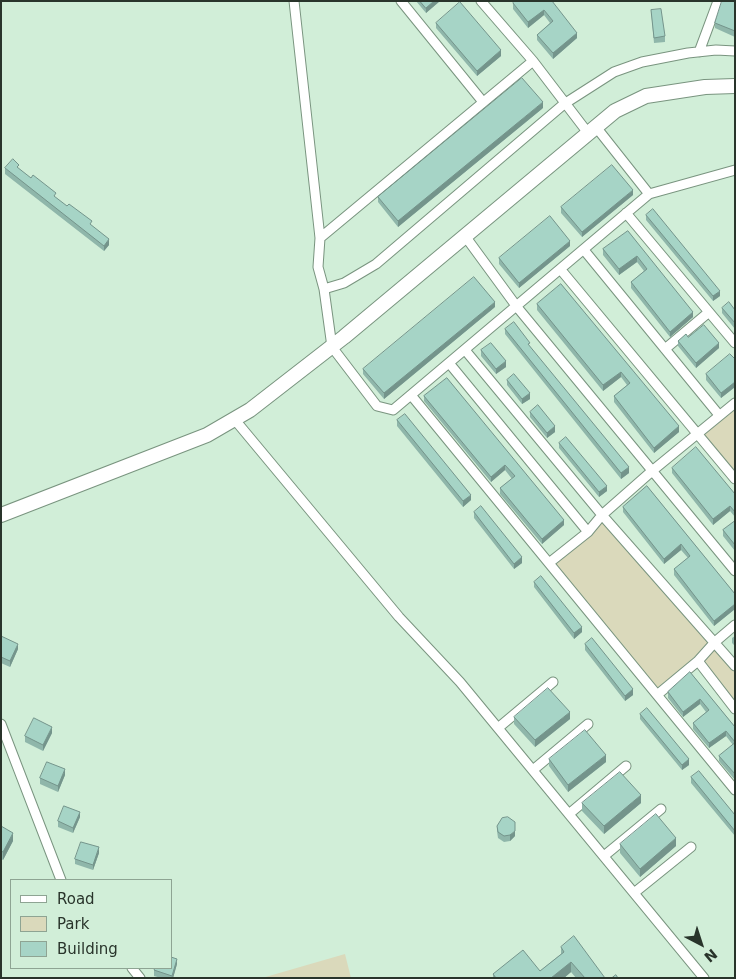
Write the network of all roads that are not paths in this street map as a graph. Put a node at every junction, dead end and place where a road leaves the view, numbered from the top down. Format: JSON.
{"nodes":[{"id":1,"x":294,"y":1,"type":"edge"},
{"id":2,"x":401,"y":1,"type":"edge"},
{"id":3,"x":481,"y":1,"type":"edge"},
{"id":4,"x":718,"y":1,"type":"edge"},
{"id":5,"x":735,"y":51,"type":"edge"},
{"id":6,"x":698,"y":52,"type":"junction"},
{"id":7,"x":533,"y":61,"type":"junction"},
{"id":8,"x":735,"y":86,"type":"edge"},
{"id":9,"x":483,"y":102,"type":"junction"},
{"id":10,"x":564,"y":104,"type":"junction"},
{"id":11,"x":592,"y":130,"type":"junction"},
{"id":12,"x":735,"y":170,"type":"edge"},
{"id":13,"x":649,"y":194,"type":"junction"},
{"id":14,"x":626,"y":214,"type":"junction"},
{"id":15,"x":465,"y":236,"type":"junction"},
{"id":16,"x":320,"y":238,"type":"junction"},
{"id":17,"x":584,"y":250,"type":"junction"},
{"id":18,"x":561,"y":270,"type":"junction"},
{"id":19,"x":324,"y":289,"type":"junction"},
{"id":20,"x":517,"y":307,"type":"junction"},
{"id":21,"x":709,"y":312,"type":"junction"},
{"id":22,"x":735,"y":342,"type":"edge"},
{"id":23,"x":332,"y":347,"type":"junction"},
{"id":24,"x":665,"y":349,"type":"junction"},
{"id":25,"x":465,"y":350,"type":"junction"},
{"id":26,"x":448,"y":364,"type":"junction"},
{"id":27,"x":411,"y":395,"type":"junction"},
{"id":28,"x":735,"y":402,"type":"edge"},
{"id":29,"x":719,"y":415,"type":"junction"},
{"id":30,"x":235,"y":420,"type":"junction"},
{"id":31,"x":698,"y":433,"type":"junction"},
{"id":32,"x":652,"y":471,"type":"junction"},
{"id":33,"x":735,"y":479,"type":"edge"},
{"id":34,"x":1,"y":515,"type":"edge"},
{"id":35,"x":602,"y":515,"type":"junction"},
{"id":36,"x":588,"y":532,"type":"junction"},
{"id":37,"x":549,"y":563,"type":"junction"},
{"id":38,"x":735,"y":571,"type":"edge"},
{"id":39,"x":735,"y":625,"type":"edge"},
{"id":40,"x":715,"y":642,"type":"junction"},
{"id":41,"x":698,"y":661,"type":"junction"},
{"id":42,"x":735,"y":666,"type":"edge"},
{"id":43,"x":553,"y":682,"type":"dead end"},
{"id":44,"x":657,"y":695,"type":"junction"},
{"id":45,"x":735,"y":709,"type":"edge"},
{"id":46,"x":1,"y":724,"type":"edge"},
{"id":47,"x":588,"y":724,"type":"dead end"},
{"id":48,"x":498,"y":728,"type":"junction"},
{"id":49,"x":626,"y":766,"type":"dead end"},
{"id":50,"x":533,"y":770,"type":"junction"},
{"id":51,"x":735,"y":790,"type":"edge"},
{"id":52,"x":661,"y":808,"type":"dead end"},
{"id":53,"x":569,"y":814,"type":"junction"},
{"id":54,"x":691,"y":847,"type":"dead end"},
{"id":55,"x":604,"y":856,"type":"junction"},
{"id":56,"x":61,"y":879,"type":"edge"},
{"id":57,"x":634,"y":894,"type":"junction"},
{"id":58,"x":704,"y":978,"type":"edge"}],
"edges":[{"from":1,"to":16,"type":"street"},
{"from":2,"to":9,"type":"street"},
{"from":3,"to":7,"type":"street"},
{"from":4,"to":6,"type":"street"},
{"from":5,"to":6,"type":"street"},
{"from":6,"to":10,"type":"street"},
{"from":7,"to":9,"type":"street"},
{"from":7,"to":10,"type":"street"},
{"from":8,"to":11,"type":"street"},
{"from":9,"to":16,"type":"street"},
{"from":10,"to":11,"type":"street"},
{"from":10,"to":19,"type":"street"},
{"from":11,"to":13,"type":"street"},
{"from":11,"to":15,"type":"street"},
{"from":12,"to":13,"type":"street"},
{"from":13,"to":14,"type":"street"},
{"from":14,"to":17,"type":"street"},
{"from":14,"to":21,"type":"street"},
{"from":15,"to":20,"type":"street"},
{"from":15,"to":23,"type":"street"},
{"from":16,"to":19,"type":"street"},
{"from":17,"to":18,"type":"street"},
{"from":17,"to":24,"type":"street"},
{"from":18,"to":20,"type":"street"},
{"from":18,"to":31,"type":"street"},
{"from":19,"to":23,"type":"street"},
{"from":20,"to":25,"type":"street"},
{"from":20,"to":32,"type":"street"},
{"from":21,"to":22,"type":"street"},
{"from":21,"to":24,"type":"street"},
{"from":23,"to":27,"type":"street"},
{"from":23,"to":30,"type":"street"},
{"from":24,"to":29,"type":"street"},
{"from":25,"to":26,"type":"street"},
{"from":25,"to":35,"type":"street"},
{"from":26,"to":27,"type":"street"},
{"from":26,"to":36,"type":"street"},
{"from":27,"to":37,"type":"street"},
{"from":28,"to":29,"type":"street"},
{"from":29,"to":31,"type":"street"},
{"from":30,"to":34,"type":"street"},
{"from":30,"to":48,"type":"street"},
{"from":31,"to":32,"type":"street"},
{"from":31,"to":33,"type":"street"},
{"from":32,"to":35,"type":"street"},
{"from":32,"to":38,"type":"street"},
{"from":35,"to":36,"type":"street"},
{"from":35,"to":40,"type":"street"},
{"from":36,"to":37,"type":"street"},
{"from":37,"to":44,"type":"street"},
{"from":39,"to":40,"type":"street"},
{"from":40,"to":41,"type":"street"},
{"from":40,"to":42,"type":"street"},
{"from":41,"to":44,"type":"street"},
{"from":41,"to":45,"type":"street"},
{"from":43,"to":48,"type":"street"},
{"from":44,"to":51,"type":"street"},
{"from":46,"to":56,"type":"street"},
{"from":47,"to":50,"type":"street"},
{"from":48,"to":50,"type":"street"},
{"from":49,"to":53,"type":"street"},
{"from":50,"to":53,"type":"street"},
{"from":52,"to":55,"type":"street"},
{"from":53,"to":55,"type":"street"},
{"from":54,"to":57,"type":"street"},
{"from":55,"to":57,"type":"street"},
{"from":57,"to":58,"type":"street"}]}
